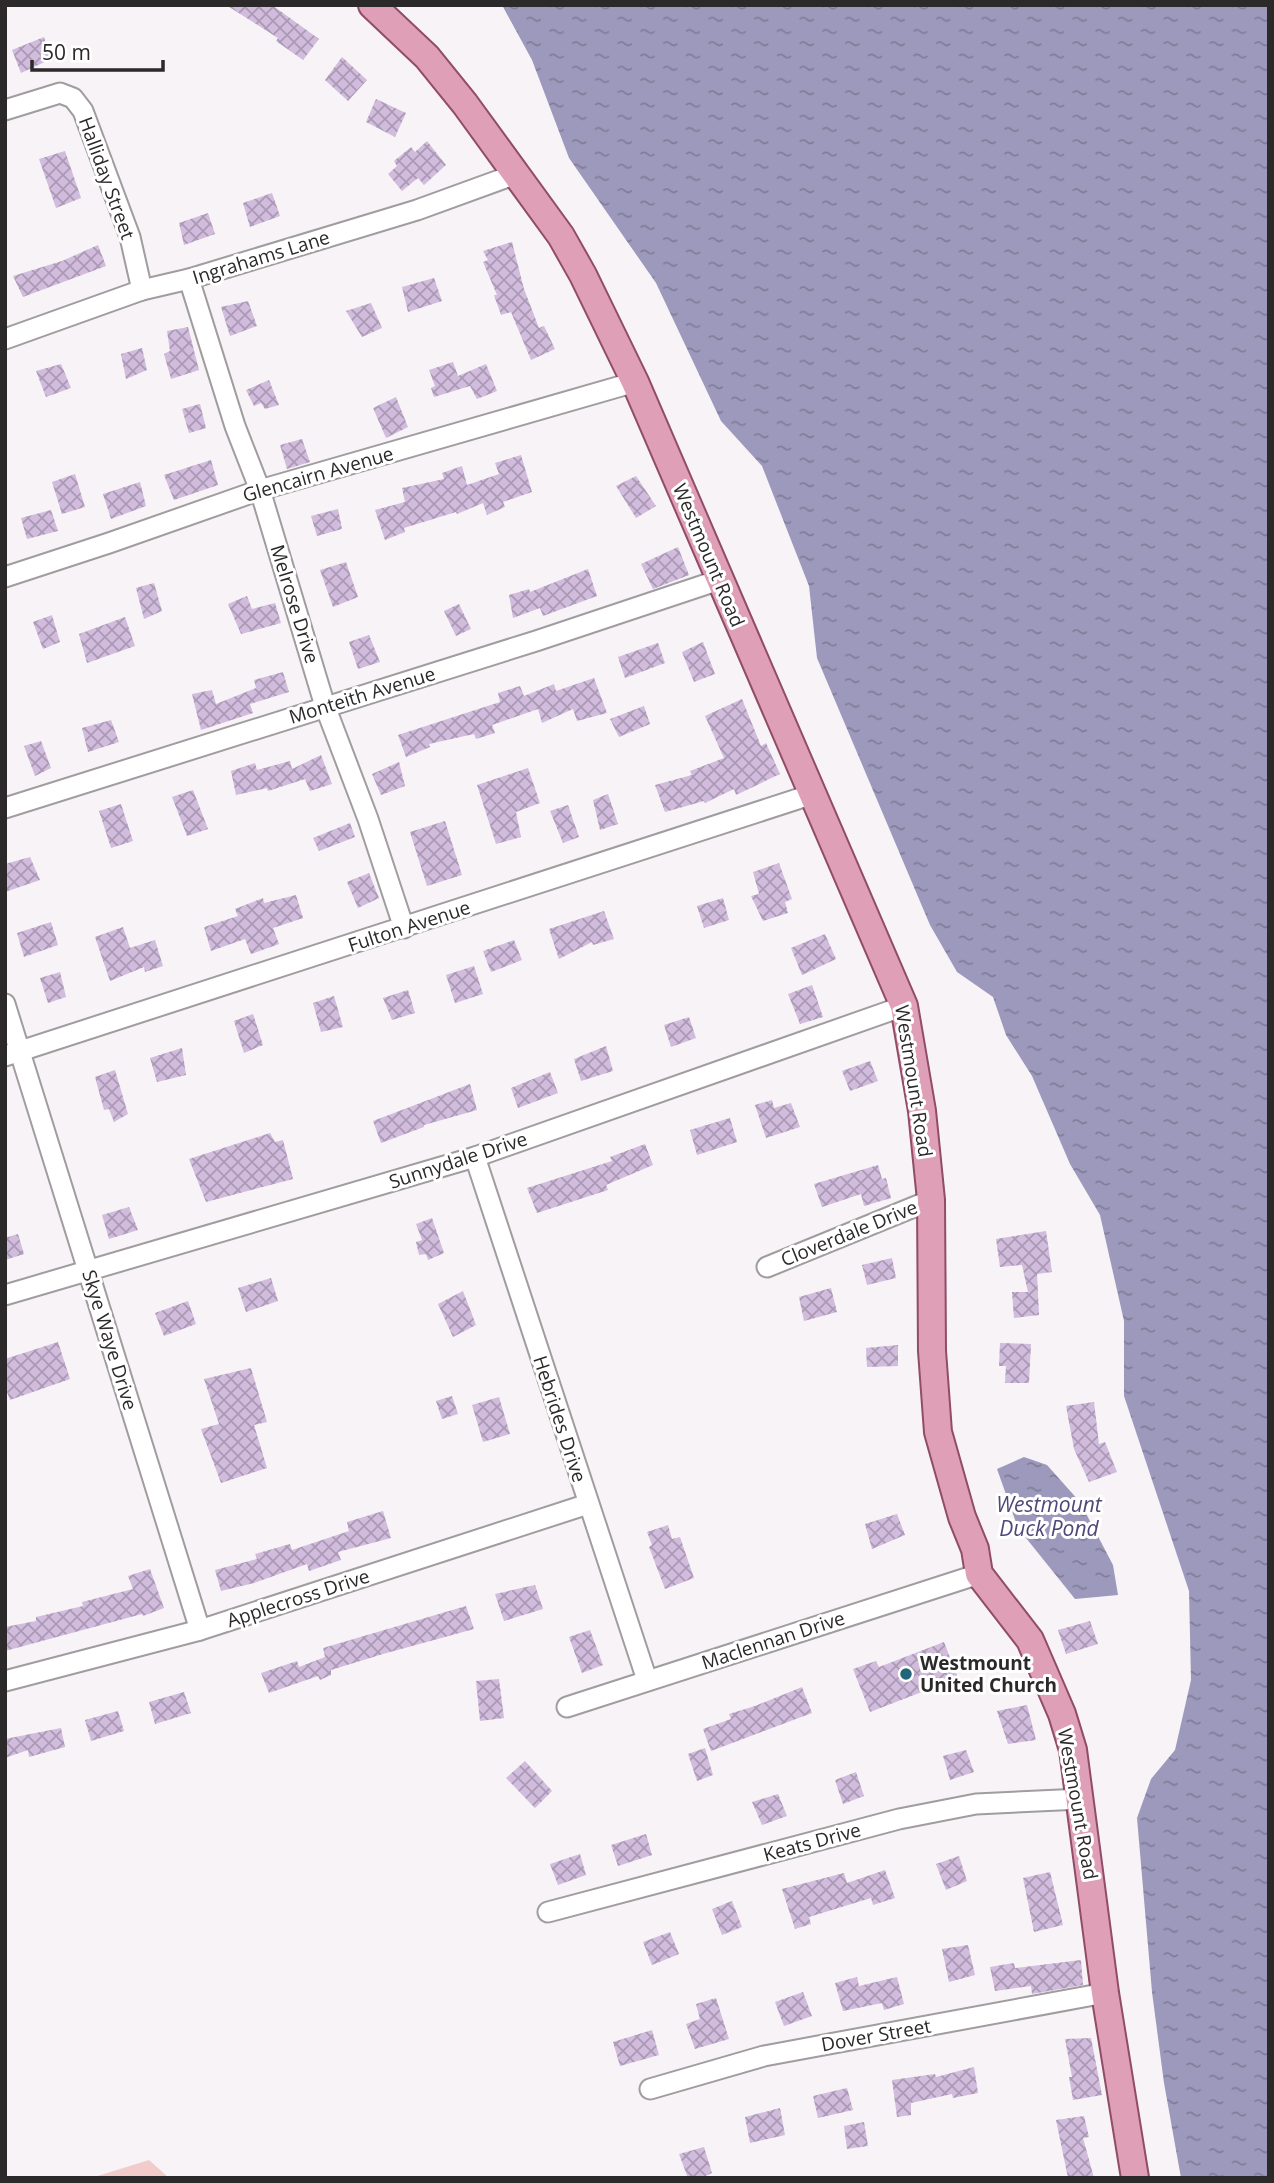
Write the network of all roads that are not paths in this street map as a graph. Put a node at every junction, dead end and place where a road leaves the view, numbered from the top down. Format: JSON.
{"nodes":[{"id":1,"x":372,"y":5,"type":"edge"},
{"id":2,"x":5,"y":110,"type":"edge"},
{"id":3,"x":516,"y":174,"type":"junction"},
{"id":4,"x":189,"y":279,"type":"junction"},
{"id":5,"x":142,"y":290,"type":"junction"},
{"id":6,"x":5,"y":339,"type":"edge"},
{"id":7,"x":635,"y":382,"type":"junction"},
{"id":8,"x":260,"y":490,"type":"junction"},
{"id":9,"x":5,"y":577,"type":"edge"},
{"id":10,"x":719,"y":580,"type":"junction"},
{"id":11,"x":325,"y":706,"type":"junction"},
{"id":12,"x":813,"y":794,"type":"junction"},
{"id":13,"x":5,"y":808,"type":"edge"},
{"id":14,"x":404,"y":928,"type":"junction"},
{"id":15,"x":5,"y":1004,"type":"edge"},
{"id":16,"x":904,"y":1006,"type":"junction"},
{"id":17,"x":13,"y":1053,"type":"edge"},
{"id":18,"x":475,"y":1157,"type":"junction"},
{"id":19,"x":931,"y":1200,"type":"junction"},
{"id":20,"x":767,"y":1267,"type":"dead end"},
{"id":21,"x":89,"y":1272,"type":"junction"},
{"id":22,"x":5,"y":1295,"type":"edge"},
{"id":23,"x":588,"y":1504,"type":"junction"},
{"id":24,"x":979,"y":1574,"type":"junction"},
{"id":25,"x":200,"y":1630,"type":"junction"},
{"id":26,"x":647,"y":1680,"type":"junction"},
{"id":27,"x":5,"y":1682,"type":"edge"},
{"id":28,"x":567,"y":1707,"type":"dead end"},
{"id":29,"x":1081,"y":1798,"type":"junction"},
{"id":30,"x":548,"y":1912,"type":"dead end"},
{"id":31,"x":1105,"y":1993,"type":"junction"},
{"id":32,"x":650,"y":2089,"type":"dead end"},
{"id":33,"x":1135,"y":2178,"type":"edge"}],
"edges":[{"from":1,"to":3,"type":"main road","name":"Westmount Road"},
{"from":2,"to":5,"type":"street","name":"Halliday Street"},
{"from":3,"to":4,"type":"street","name":"Ingrahams Lane"},
{"from":3,"to":7,"type":"main road","name":"Westmount Road"},
{"from":4,"to":5,"type":"street","name":"Ingrahams Lane"},
{"from":4,"to":8,"type":"street","name":"Melrose Drive"},
{"from":5,"to":6,"type":"street","name":"Ingrahams Lane"},
{"from":7,"to":8,"type":"street","name":"Glencairn Avenue"},
{"from":7,"to":10,"type":"main road","name":"Westmount Road"},
{"from":8,"to":9,"type":"street","name":"Glencairn Avenue"},
{"from":8,"to":11,"type":"street","name":"Melrose Drive"},
{"from":10,"to":11,"type":"street","name":"Monteith Avenue"},
{"from":10,"to":12,"type":"main road","name":"Westmount Road"},
{"from":11,"to":13,"type":"street","name":"Monteith Avenue"},
{"from":11,"to":14,"type":"street","name":"Melrose Drive"},
{"from":12,"to":14,"type":"street","name":"Fulton Avenue"},
{"from":12,"to":16,"type":"main road","name":"Westmount Road"},
{"from":14,"to":17,"type":"street","name":"Fulton Avenue"},
{"from":15,"to":17,"type":"street","name":"Skye Waye Drive"},
{"from":16,"to":18,"type":"street","name":"Sunnydale Drive"},
{"from":16,"to":19,"type":"main road","name":"Westmount Road"},
{"from":17,"to":21,"type":"street","name":"Skye Waye Drive"},
{"from":18,"to":21,"type":"street","name":"Sunnydale Drive"},
{"from":18,"to":23,"type":"street","name":"Hebrides Drive"},
{"from":19,"to":20,"type":"street","name":"Cloverdale Drive"},
{"from":19,"to":24,"type":"main road","name":"Westmount Road"},
{"from":21,"to":22,"type":"street","name":"Sunnydale Drive"},
{"from":21,"to":25,"type":"street","name":"Skye Waye Drive"},
{"from":23,"to":25,"type":"street","name":"Applecross Drive"},
{"from":23,"to":26,"type":"street","name":"Hebrides Drive"},
{"from":24,"to":26,"type":"street","name":"Maclennan Drive"},
{"from":24,"to":29,"type":"main road","name":"Westmount Road"},
{"from":25,"to":27,"type":"street","name":"Applecross Drive"},
{"from":26,"to":28,"type":"street","name":"Maclennan Drive"},
{"from":29,"to":30,"type":"street","name":"Keats Drive"},
{"from":29,"to":31,"type":"main road","name":"Westmount Road"},
{"from":31,"to":32,"type":"street","name":"Dover Street"},
{"from":31,"to":33,"type":"main road","name":"Westmount Road"}]}
